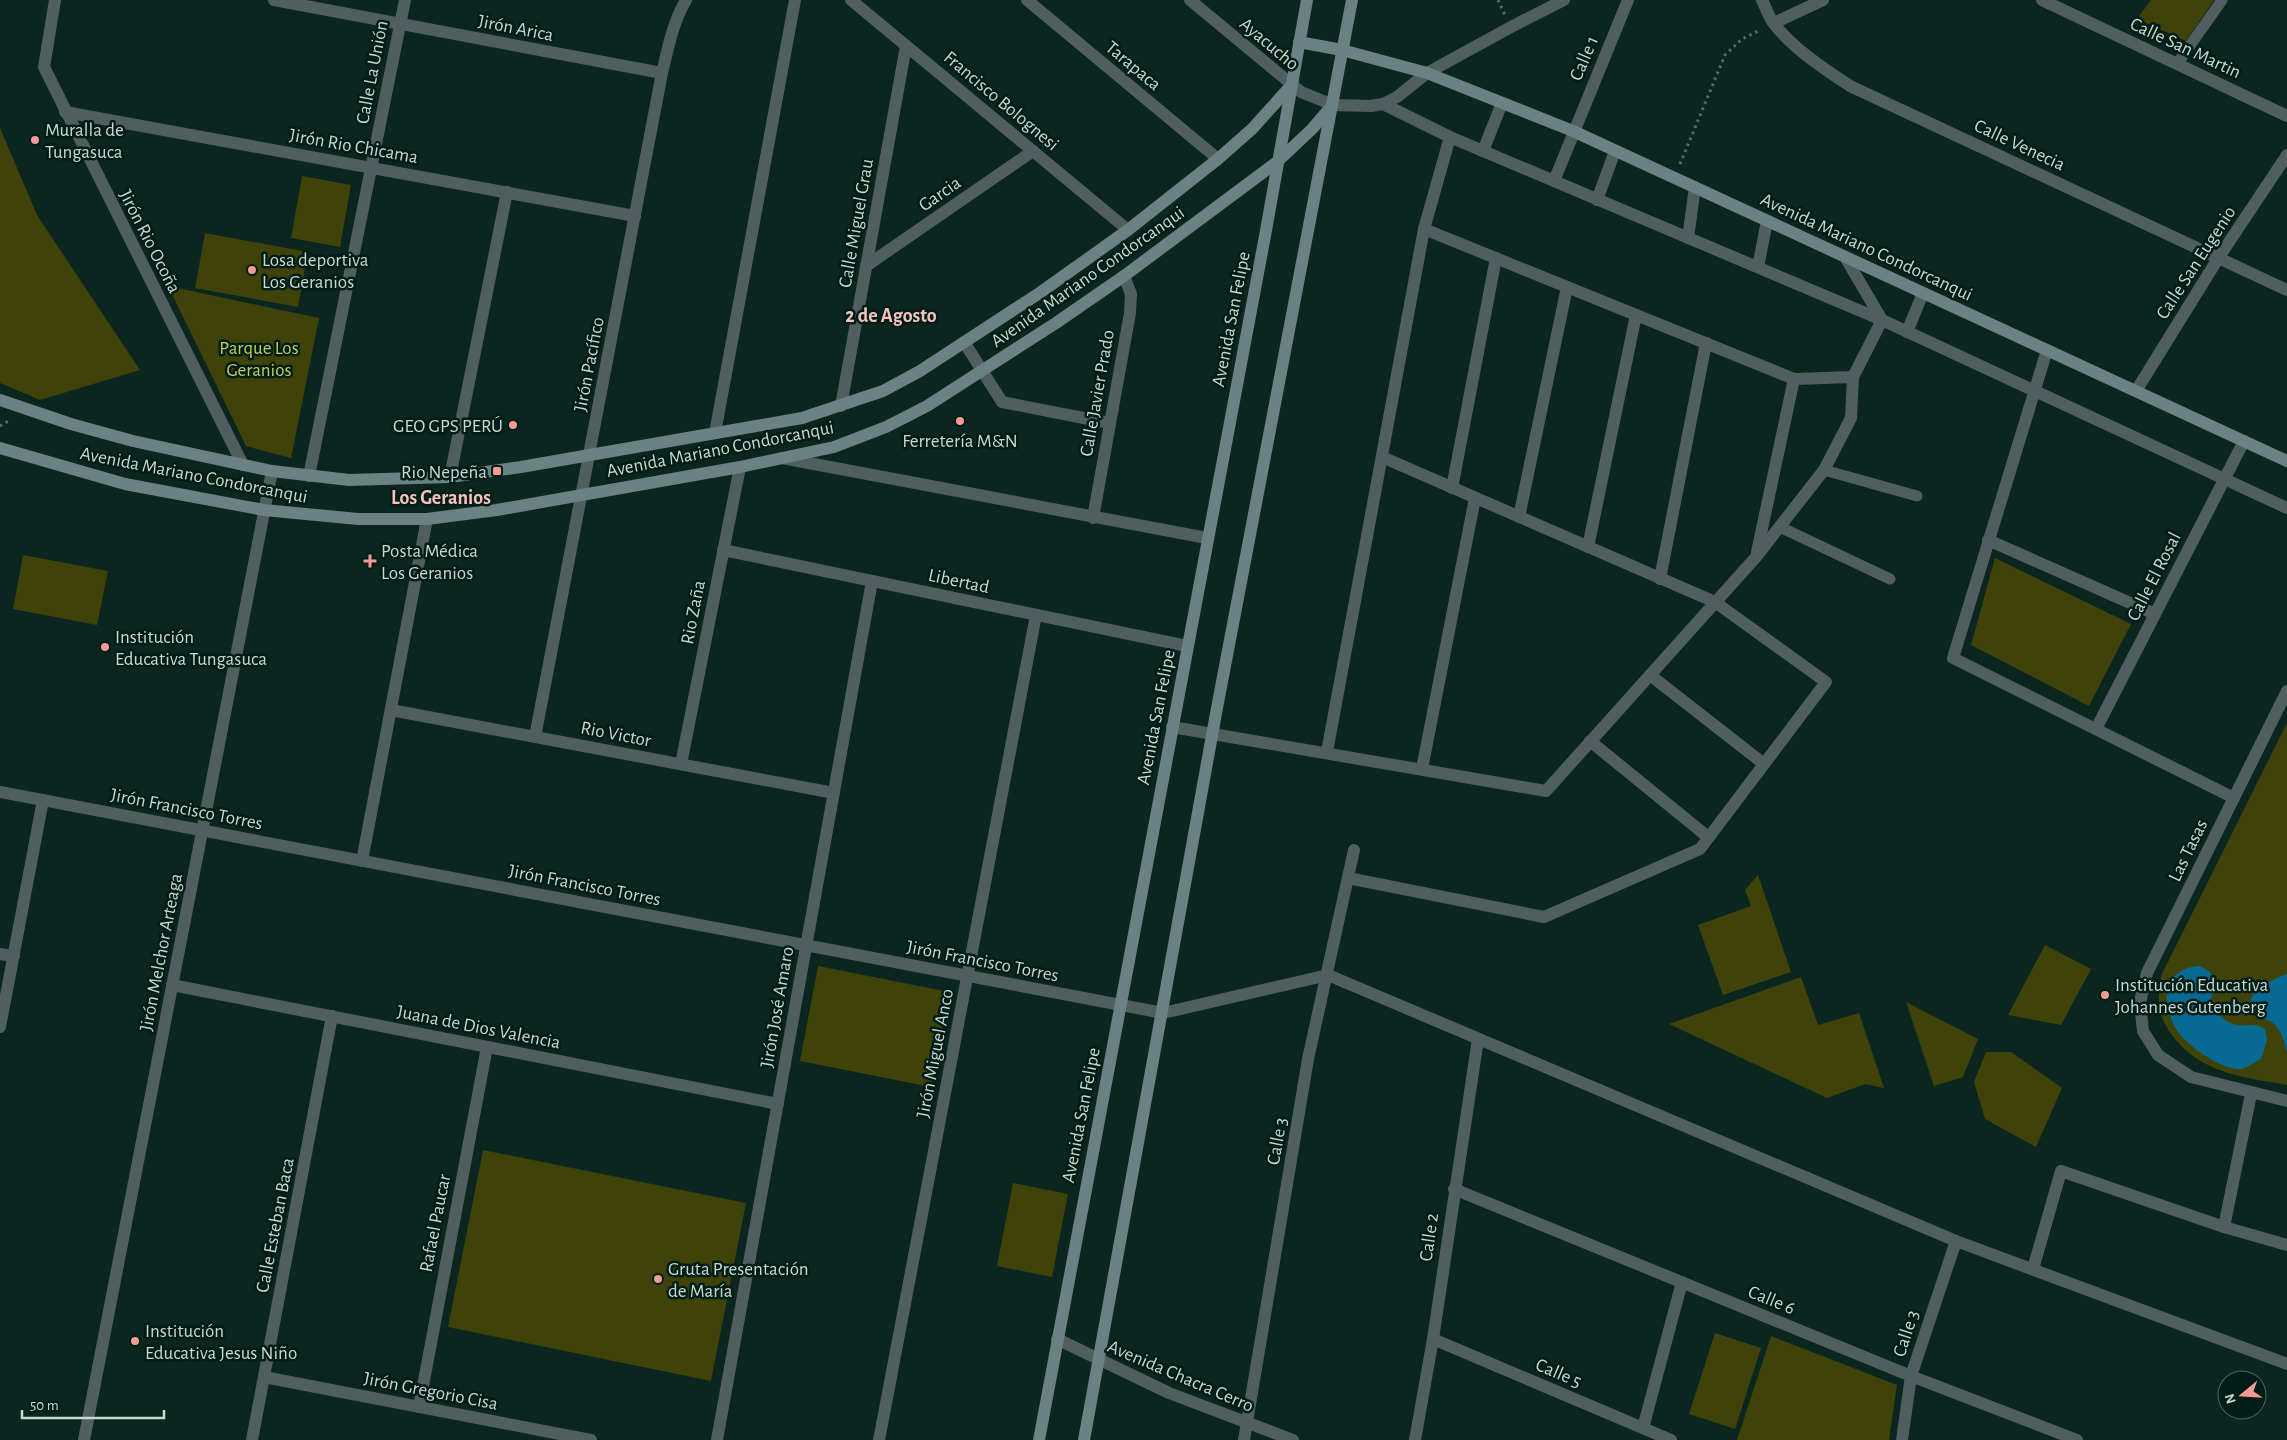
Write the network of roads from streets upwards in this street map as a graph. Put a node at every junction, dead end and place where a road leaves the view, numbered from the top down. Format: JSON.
{"nodes":[{"id":1,"x":55,"y":0,"type":"edge"},
{"id":2,"x":274,"y":0,"type":"edge"},
{"id":3,"x":405,"y":0,"type":"edge"},
{"id":4,"x":686,"y":0,"type":"edge"},
{"id":5,"x":795,"y":0,"type":"edge"},
{"id":6,"x":851,"y":0,"type":"edge"},
{"id":7,"x":1027,"y":0,"type":"edge"},
{"id":8,"x":1190,"y":0,"type":"edge"},
{"id":9,"x":1307,"y":0,"type":"edge"},
{"id":10,"x":1352,"y":0,"type":"edge"},
{"id":11,"x":1564,"y":0,"type":"edge"},
{"id":12,"x":1628,"y":0,"type":"edge"},
{"id":13,"x":1762,"y":0,"type":"edge"},
{"id":14,"x":1823,"y":0,"type":"edge"},
{"id":15,"x":2042,"y":0,"type":"edge"},
{"id":16,"x":1774,"y":23,"type":"junction"},
{"id":17,"x":400,"y":24,"type":"junction"},
{"id":18,"x":1299,"y":42,"type":"junction"},
{"id":19,"x":906,"y":46,"type":"junction"},
{"id":20,"x":1342,"y":50,"type":"junction"},
{"id":21,"x":662,"y":73,"type":"junction"},
{"id":22,"x":1427,"y":73,"type":"junction"},
{"id":23,"x":1291,"y":86,"type":"junction"},
{"id":24,"x":1502,"y":103,"type":"junction"},
{"id":25,"x":1383,"y":104,"type":"junction"},
{"id":26,"x":1332,"y":105,"type":"junction"},
{"id":27,"x":66,"y":112,"type":"junction"},
{"id":28,"x":2287,"y":116,"type":"edge"},
{"id":29,"x":1573,"y":131,"type":"junction"},
{"id":30,"x":1450,"y":137,"type":"junction"},
{"id":31,"x":1033,"y":151,"type":"junction"},
{"id":32,"x":1483,"y":151,"type":"junction"},
{"id":33,"x":1615,"y":151,"type":"junction"},
{"id":34,"x":2287,"y":155,"type":"edge"},
{"id":35,"x":1218,"y":159,"type":"junction"},
{"id":36,"x":1277,"y":162,"type":"junction"},
{"id":37,"x":371,"y":168,"type":"junction"},
{"id":38,"x":1554,"y":181,"type":"junction"},
{"id":39,"x":1695,"y":187,"type":"junction"},
{"id":40,"x":507,"y":192,"type":"junction"},
{"id":41,"x":1597,"y":200,"type":"junction"},
{"id":42,"x":635,"y":216,"type":"junction"},
{"id":43,"x":1767,"y":220,"type":"junction"},
{"id":44,"x":1424,"y":229,"type":"junction"},
{"id":45,"x":1128,"y":230,"type":"junction"},
{"id":46,"x":1688,"y":238,"type":"junction"},
{"id":47,"x":1845,"y":257,"type":"junction"},
{"id":48,"x":2219,"y":257,"type":"junction"},
{"id":49,"x":1496,"y":258,"type":"junction"},
{"id":50,"x":866,"y":266,"type":"junction"},
{"id":51,"x":1758,"y":267,"type":"junction"},
{"id":52,"x":1124,"y":276,"type":"junction"},
{"id":53,"x":1567,"y":287,"type":"junction"},
{"id":54,"x":2287,"y":290,"type":"edge"},
{"id":55,"x":1924,"y":293,"type":"junction"},
{"id":56,"x":1636,"y":315,"type":"junction"},
{"id":57,"x":1882,"y":320,"type":"junction"},
{"id":58,"x":1907,"y":332,"type":"junction"},
{"id":59,"x":964,"y":342,"type":"junction"},
{"id":60,"x":1706,"y":343,"type":"junction"},
{"id":61,"x":2047,"y":350,"type":"junction"},
{"id":62,"x":983,"y":371,"type":"junction"},
{"id":63,"x":1853,"y":377,"type":"junction"},
{"id":64,"x":1794,"y":379,"type":"junction"},
{"id":65,"x":2034,"y":391,"type":"junction"},
{"id":66,"x":2136,"y":391,"type":"junction"},
{"id":67,"x":0,"y":400,"type":"edge"},
{"id":68,"x":841,"y":406,"type":"junction"},
{"id":69,"x":1110,"y":423,"type":"junction"},
{"id":70,"x":715,"y":434,"type":"junction"},
{"id":71,"x":2244,"y":441,"type":"junction"},
{"id":72,"x":0,"y":448,"type":"edge"},
{"id":73,"x":589,"y":456,"type":"junction"},
{"id":74,"x":1382,"y":457,"type":"junction"},
{"id":75,"x":782,"y":458,"type":"junction"},
{"id":76,"x":2287,"y":461,"type":"edge"},
{"id":77,"x":243,"y":465,"type":"junction"},
{"id":78,"x":740,"y":467,"type":"junction"},
{"id":79,"x":272,"y":471,"type":"junction"},
{"id":80,"x":309,"y":476,"type":"junction"},
{"id":81,"x":450,"y":477,"type":"junction"},
{"id":82,"x":2224,"y":478,"type":"junction"},
{"id":83,"x":1452,"y":488,"type":"junction"},
{"id":84,"x":582,"y":494,"type":"junction"},
{"id":85,"x":1475,"y":498,"type":"junction"},
{"id":86,"x":2287,"y":508,"type":"edge"},
{"id":87,"x":264,"y":510,"type":"junction"},
{"id":88,"x":1519,"y":517,"type":"junction"},
{"id":89,"x":427,"y":518,"type":"junction"},
{"id":90,"x":1093,"y":518,"type":"junction"},
{"id":91,"x":1207,"y":538,"type":"junction"},
{"id":92,"x":1988,"y":540,"type":"junction"},
{"id":93,"x":1588,"y":547,"type":"junction"},
{"id":94,"x":724,"y":550,"type":"junction"},
{"id":95,"x":1756,"y":557,"type":"junction"},
{"id":96,"x":1660,"y":579,"type":"junction"},
{"id":97,"x":872,"y":581,"type":"junction"},
{"id":98,"x":1715,"y":602,"type":"junction"},
{"id":99,"x":2154,"y":614,"type":"junction"},
{"id":100,"x":1036,"y":615,"type":"junction"},
{"id":101,"x":1187,"y":646,"type":"junction"},
{"id":102,"x":1650,"y":675,"type":"junction"},
{"id":103,"x":2287,"y":691,"type":"edge"},
{"id":104,"x":391,"y":710,"type":"junction"},
{"id":105,"x":1172,"y":726,"type":"junction"},
{"id":106,"x":2096,"y":729,"type":"junction"},
{"id":107,"x":1212,"y":734,"type":"junction"},
{"id":108,"x":535,"y":737,"type":"junction"},
{"id":109,"x":1590,"y":741,"type":"junction"},
{"id":110,"x":1327,"y":752,"type":"junction"},
{"id":111,"x":681,"y":764,"type":"junction"},
{"id":112,"x":1764,"y":764,"type":"junction"},
{"id":113,"x":1422,"y":769,"type":"junction"},
{"id":114,"x":0,"y":792,"type":"edge"},
{"id":115,"x":834,"y":793,"type":"junction"},
{"id":116,"x":2234,"y":798,"type":"junction"},
{"id":117,"x":43,"y":800,"type":"junction"},
{"id":118,"x":202,"y":830,"type":"junction"},
{"id":119,"x":1708,"y":837,"type":"junction"},
{"id":120,"x":1354,"y":850,"type":"dead end"},
{"id":121,"x":362,"y":861,"type":"junction"},
{"id":122,"x":1348,"y":878,"type":"junction"},
{"id":123,"x":806,"y":946,"type":"junction"},
{"id":124,"x":0,"y":954,"type":"edge"},
{"id":125,"x":14,"y":956,"type":"junction"},
{"id":126,"x":1328,"y":975,"type":"junction"},
{"id":127,"x":968,"y":976,"type":"junction"},
{"id":128,"x":172,"y":985,"type":"junction"},
{"id":129,"x":1120,"y":1005,"type":"junction"},
{"id":130,"x":1163,"y":1014,"type":"junction"},
{"id":131,"x":332,"y":1016,"type":"junction"},
{"id":132,"x":0,"y":1027,"type":"edge"},
{"id":133,"x":1478,"y":1038,"type":"junction"},
{"id":134,"x":487,"y":1046,"type":"junction"},
{"id":135,"x":2251,"y":1094,"type":"junction"},
{"id":136,"x":2287,"y":1101,"type":"edge"},
{"id":137,"x":778,"y":1104,"type":"junction"},
{"id":138,"x":1454,"y":1189,"type":"junction"},
{"id":139,"x":2224,"y":1226,"type":"junction"},
{"id":140,"x":1956,"y":1241,"type":"junction"},
{"id":141,"x":2287,"y":1245,"type":"edge"},
{"id":142,"x":2033,"y":1269,"type":"junction"},
{"id":143,"x":1682,"y":1282,"type":"junction"},
{"id":144,"x":1057,"y":1339,"type":"junction"},
{"id":145,"x":1433,"y":1339,"type":"junction"},
{"id":146,"x":1099,"y":1360,"type":"junction"},
{"id":147,"x":2287,"y":1364,"type":"edge"},
{"id":148,"x":264,"y":1376,"type":"junction"},
{"id":149,"x":1911,"y":1376,"type":"junction"},
{"id":150,"x":419,"y":1407,"type":"junction"},
{"id":151,"x":1247,"y":1424,"type":"junction"},
{"id":152,"x":1642,"y":1428,"type":"junction"},
{"id":153,"x":84,"y":1440,"type":"edge"},
{"id":154,"x":252,"y":1440,"type":"edge"},
{"id":155,"x":591,"y":1440,"type":"edge"},
{"id":156,"x":717,"y":1440,"type":"edge"},
{"id":157,"x":879,"y":1440,"type":"edge"},
{"id":158,"x":1038,"y":1440,"type":"edge"},
{"id":159,"x":1084,"y":1440,"type":"edge"},
{"id":160,"x":1244,"y":1440,"type":"edge"},
{"id":161,"x":1293,"y":1440,"type":"edge"},
{"id":162,"x":1415,"y":1440,"type":"edge"},
{"id":163,"x":1671,"y":1440,"type":"edge"},
{"id":164,"x":1902,"y":1440,"type":"edge"},
{"id":165,"x":2077,"y":1440,"type":"edge"}],
"edges":[{"from":1,"to":27,"type":"street","name":"Jirón Rio Ocoña"},
{"from":2,"to":17,"type":"street","name":"Jirón Arica"},
{"from":3,"to":17,"type":"street","name":"Calle La Unión"},
{"from":4,"to":21,"type":"street","name":"Jirón Pacífico"},
{"from":5,"to":70,"type":"street"},
{"from":6,"to":19,"type":"street","name":"Francisco Bolognesi"},
{"from":7,"to":35,"type":"street","name":"Tarapaca"},
{"from":8,"to":23,"type":"street","name":"Ayacucho"},
{"from":9,"to":18,"type":"main road","name":"Avenida San Felipe"},
{"from":10,"to":20,"type":"main road"},
{"from":11,"to":22,"type":"street"},
{"from":12,"to":29,"type":"street","name":"Calle 1"},
{"from":13,"to":16,"type":"street","name":"Calle Venecia"},
{"from":14,"to":16,"type":"street"},
{"from":15,"to":28,"type":"street","name":"Calle San Martin"},
{"from":16,"to":48,"type":"street","name":"Calle Venecia"},
{"from":17,"to":21,"type":"street","name":"Jirón Arica"},
{"from":17,"to":37,"type":"street","name":"Calle La Unión"},
{"from":18,"to":20,"type":"main road","name":"Avenida Mariano Condorcanqui"},
{"from":18,"to":23,"type":"main road","name":"Avenida San Felipe"},
{"from":19,"to":31,"type":"street","name":"Francisco Bolognesi"},
{"from":19,"to":50,"type":"street","name":"Calle Miguel Grau"},
{"from":20,"to":22,"type":"main road","name":"Avenida Mariano Condorcanqui"},
{"from":20,"to":26,"type":"main road"},
{"from":21,"to":42,"type":"street","name":"Jirón Pacífico"},
{"from":22,"to":24,"type":"main road","name":"Avenida Mariano Condorcanqui"},
{"from":22,"to":25,"type":"street"},
{"from":23,"to":26,"type":"street","name":"Ayacucho"},
{"from":23,"to":35,"type":"main road","name":"Avenida Mariano Condorcanqui"},
{"from":23,"to":36,"type":"main road","name":"Avenida San Felipe"},
{"from":24,"to":29,"type":"main road","name":"Avenida Mariano Condorcanqui"},
{"from":24,"to":32,"type":"street"},
{"from":25,"to":26,"type":"street"},
{"from":25,"to":30,"type":"street"},
{"from":26,"to":36,"type":"main road","name":"Avenida Mariano Condorcanqui"},
{"from":26,"to":107,"type":"main road"},
{"from":27,"to":37,"type":"street","name":"Jirón Rio Chicama"},
{"from":27,"to":77,"type":"street","name":"Jirón Rio Ocoña"},
{"from":29,"to":33,"type":"main road","name":"Avenida Mariano Condorcanqui"},
{"from":29,"to":38,"type":"street","name":"Calle 1"},
{"from":30,"to":32,"type":"street"},
{"from":30,"to":44,"type":"street"},
{"from":31,"to":45,"type":"street","name":"Francisco Bolognesi"},
{"from":31,"to":50,"type":"street","name":"Garcia"},
{"from":32,"to":38,"type":"street"},
{"from":33,"to":39,"type":"main road","name":"Avenida Mariano Condorcanqui"},
{"from":33,"to":41,"type":"street"},
{"from":34,"to":48,"type":"street","name":"Calle San Eugenio"},
{"from":35,"to":45,"type":"main road","name":"Avenida Mariano Condorcanqui"},
{"from":36,"to":52,"type":"main road","name":"Avenida Mariano Condorcanqui"},
{"from":36,"to":91,"type":"main road","name":"Avenida San Felipe"},
{"from":37,"to":40,"type":"street","name":"Jirón Rio Chicama"},
{"from":37,"to":80,"type":"street","name":"Calle La Unión"},
{"from":38,"to":41,"type":"street"},
{"from":39,"to":43,"type":"main road","name":"Avenida Mariano Condorcanqui"},
{"from":39,"to":46,"type":"street"},
{"from":40,"to":42,"type":"street","name":"Jirón Rio Chicama"},
{"from":40,"to":81,"type":"street"},
{"from":41,"to":46,"type":"street"},
{"from":42,"to":73,"type":"street","name":"Jirón Pacífico"},
{"from":43,"to":47,"type":"main road","name":"Avenida Mariano Condorcanqui"},
{"from":43,"to":51,"type":"street"},
{"from":44,"to":49,"type":"street"},
{"from":44,"to":74,"type":"street"},
{"from":45,"to":59,"type":"main road","name":"Avenida Mariano Condorcanqui"},
{"from":46,"to":51,"type":"street"},
{"from":47,"to":55,"type":"main road","name":"Avenida Mariano Condorcanqui"},
{"from":47,"to":57,"type":"street"},
{"from":48,"to":54,"type":"street","name":"Calle Venecia"},
{"from":48,"to":66,"type":"street","name":"Calle San Eugenio"},
{"from":49,"to":53,"type":"street"},
{"from":49,"to":83,"type":"street"},
{"from":50,"to":68,"type":"street","name":"Calle Miguel Grau"},
{"from":51,"to":57,"type":"street"},
{"from":52,"to":62,"type":"main road","name":"Avenida Mariano Condorcanqui"},
{"from":52,"to":69,"type":"street","name":"Calle Javier Prado"},
{"from":53,"to":56,"type":"street"},
{"from":53,"to":88,"type":"street"},
{"from":55,"to":58,"type":"street"},
{"from":55,"to":61,"type":"main road","name":"Avenida Mariano Condorcanqui"},
{"from":56,"to":60,"type":"street"},
{"from":56,"to":93,"type":"street"},
{"from":57,"to":58,"type":"street"},
{"from":57,"to":63,"type":"street"},
{"from":58,"to":65,"type":"street"},
{"from":59,"to":62,"type":"street"},
{"from":59,"to":68,"type":"main road","name":"Avenida Mariano Condorcanqui"},
{"from":60,"to":64,"type":"street"},
{"from":60,"to":96,"type":"street"},
{"from":61,"to":65,"type":"street"},
{"from":61,"to":66,"type":"main road","name":"Avenida Mariano Condorcanqui"},
{"from":62,"to":69,"type":"street"},
{"from":62,"to":75,"type":"main road","name":"Avenida Mariano Condorcanqui"},
{"from":63,"to":64,"type":"street"},
{"from":63,"to":95,"type":"street"},
{"from":64,"to":95,"type":"street"},
{"from":65,"to":82,"type":"street"},
{"from":65,"to":92,"type":"street"},
{"from":66,"to":71,"type":"main road","name":"Avenida Mariano Condorcanqui"},
{"from":67,"to":77,"type":"main road","name":"Avenida Mariano Condorcanqui"},
{"from":68,"to":70,"type":"main road","name":"Avenida Mariano Condorcanqui"},
{"from":69,"to":90,"type":"street","name":"Calle Javier Prado"},
{"from":70,"to":73,"type":"main road","name":"Avenida Mariano Condorcanqui"},
{"from":71,"to":76,"type":"main road","name":"Avenida Mariano Condorcanqui"},
{"from":71,"to":82,"type":"street","name":"Calle El Rosal"},
{"from":72,"to":87,"type":"main road","name":"Avenida Mariano Condorcanqui"},
{"from":73,"to":81,"type":"main road","name":"Avenida Mariano Condorcanqui"},
{"from":73,"to":84,"type":"street","name":"Jirón Pacífico"},
{"from":74,"to":83,"type":"street"},
{"from":74,"to":110,"type":"street"},
{"from":75,"to":78,"type":"main road","name":"Avenida Mariano Condorcanqui"},
{"from":75,"to":90,"type":"street"},
{"from":77,"to":79,"type":"main road","name":"Avenida Mariano Condorcanqui"},
{"from":78,"to":84,"type":"main road","name":"Avenida Mariano Condorcanqui"},
{"from":78,"to":94,"type":"street","name":"Rio Zaña"},
{"from":79,"to":80,"type":"main road","name":"Avenida Mariano Condorcanqui"},
{"from":79,"to":87,"type":"street","name":"Jirón Melchor Arteaga"},
{"from":80,"to":81,"type":"main road","name":"Avenida Mariano Condorcanqui"},
{"from":82,"to":86,"type":"street"},
{"from":82,"to":99,"type":"street","name":"Calle El Rosal"},
{"from":83,"to":85,"type":"street"},
{"from":84,"to":89,"type":"main road","name":"Avenida Mariano Condorcanqui"},
{"from":84,"to":108,"type":"street","name":"Jirón Pacífico"},
{"from":85,"to":88,"type":"street"},
{"from":85,"to":113,"type":"street"},
{"from":87,"to":89,"type":"main road","name":"Avenida Mariano Condorcanqui"},
{"from":87,"to":118,"type":"street","name":"Jirón Melchor Arteaga"},
{"from":88,"to":93,"type":"street"},
{"from":89,"to":104,"type":"street"},
{"from":90,"to":91,"type":"street"},
{"from":91,"to":101,"type":"main road","name":"Avenida San Felipe"},
{"from":92,"to":99,"type":"street"},
{"from":92,"to":106,"type":"street"},
{"from":93,"to":96,"type":"street"},
{"from":94,"to":97,"type":"street","name":"Libertad"},
{"from":94,"to":111,"type":"street","name":"Rio Zaña"},
{"from":95,"to":98,"type":"street"},
{"from":96,"to":98,"type":"street"},
{"from":97,"to":100,"type":"street","name":"Libertad"},
{"from":97,"to":115,"type":"street","name":"Jirón José Amaro"},
{"from":98,"to":102,"type":"street"},
{"from":98,"to":112,"type":"street"},
{"from":99,"to":106,"type":"street","name":"Calle El Rosal"},
{"from":100,"to":101,"type":"street","name":"Libertad"},
{"from":100,"to":127,"type":"street","name":"Jirón Miguel Anco"},
{"from":101,"to":105,"type":"main road","name":"Avenida San Felipe"},
{"from":102,"to":109,"type":"street"},
{"from":102,"to":112,"type":"street"},
{"from":103,"to":116,"type":"street","name":"Las Tasas"},
{"from":104,"to":108,"type":"street","name":"Rio Victor"},
{"from":104,"to":121,"type":"street"},
{"from":105,"to":107,"type":"street"},
{"from":105,"to":129,"type":"main road","name":"Avenida San Felipe"},
{"from":106,"to":116,"type":"street"},
{"from":107,"to":110,"type":"street"},
{"from":107,"to":130,"type":"main road"},
{"from":108,"to":111,"type":"street","name":"Rio Victor"},
{"from":109,"to":113,"type":"street"},
{"from":109,"to":119,"type":"street"},
{"from":110,"to":113,"type":"street"},
{"from":111,"to":115,"type":"street","name":"Rio Victor"},
{"from":112,"to":119,"type":"street"},
{"from":114,"to":117,"type":"street","name":"Jirón Francisco Torres"},
{"from":115,"to":123,"type":"street","name":"Jirón José Amaro"},
{"from":116,"to":135,"type":"street","name":"Las Tasas"},
{"from":117,"to":118,"type":"street","name":"Jirón Francisco Torres"},
{"from":117,"to":125,"type":"street"},
{"from":118,"to":121,"type":"street","name":"Jirón Francisco Torres"},
{"from":118,"to":128,"type":"street","name":"Jirón Melchor Arteaga"},
{"from":119,"to":122,"type":"street"},
{"from":120,"to":122,"type":"street","name":"Calle 3"},
{"from":121,"to":123,"type":"street","name":"Jirón Francisco Torres"},
{"from":122,"to":126,"type":"street","name":"Calle 3"},
{"from":123,"to":127,"type":"street","name":"Jirón Francisco Torres"},
{"from":123,"to":137,"type":"street","name":"Jirón José Amaro"},
{"from":124,"to":125,"type":"street"},
{"from":125,"to":132,"type":"street"},
{"from":126,"to":130,"type":"street"},
{"from":126,"to":133,"type":"street"},
{"from":126,"to":151,"type":"street","name":"Calle 3"},
{"from":127,"to":129,"type":"street","name":"Jirón Francisco Torres"},
{"from":127,"to":157,"type":"street","name":"Jirón Miguel Anco"},
{"from":128,"to":131,"type":"street","name":"Juana de Dios Valencia"},
{"from":128,"to":153,"type":"street","name":"Jirón Melchor Arteaga"},
{"from":129,"to":130,"type":"street","name":"Jirón Francisco Torres"},
{"from":129,"to":144,"type":"main road","name":"Avenida San Felipe"},
{"from":130,"to":146,"type":"main road"},
{"from":131,"to":134,"type":"street","name":"Juana de Dios Valencia"},
{"from":131,"to":148,"type":"street","name":"Calle Esteban Baca"},
{"from":133,"to":138,"type":"street","name":"Calle 2"},
{"from":133,"to":140,"type":"street"},
{"from":134,"to":137,"type":"street","name":"Juana de Dios Valencia"},
{"from":134,"to":150,"type":"street","name":"Rafael Paucar"},
{"from":135,"to":136,"type":"street"},
{"from":135,"to":139,"type":"street"},
{"from":137,"to":156,"type":"street","name":"Jirón José Amaro"},
{"from":138,"to":143,"type":"street","name":"Calle 6"},
{"from":138,"to":145,"type":"street","name":"Calle 2"},
{"from":139,"to":141,"type":"street"},
{"from":139,"to":142,"type":"street"},
{"from":140,"to":142,"type":"street"},
{"from":140,"to":149,"type":"street","name":"Calle 3"},
{"from":142,"to":147,"type":"street"},
{"from":143,"to":149,"type":"street","name":"Calle 6"},
{"from":143,"to":152,"type":"street"},
{"from":144,"to":146,"type":"street","name":"Avenida Chacra Cerro"},
{"from":144,"to":158,"type":"main road","name":"Avenida San Felipe"},
{"from":145,"to":152,"type":"street","name":"Calle 5"},
{"from":145,"to":162,"type":"street","name":"Calle 2"},
{"from":146,"to":151,"type":"street","name":"Avenida Chacra Cerro"},
{"from":146,"to":159,"type":"main road"},
{"from":148,"to":150,"type":"street","name":"Jirón Gregorio Cisa"},
{"from":148,"to":154,"type":"street","name":"Calle Esteban Baca"},
{"from":149,"to":164,"type":"street","name":"Calle 3"},
{"from":149,"to":165,"type":"street","name":"Calle 6"},
{"from":150,"to":155,"type":"street","name":"Jirón Gregorio Cisa"},
{"from":151,"to":160,"type":"street","name":"Calle 3"},
{"from":151,"to":161,"type":"street","name":"Avenida Chacra Cerro"},
{"from":152,"to":163,"type":"street","name":"Calle 5"}]}
